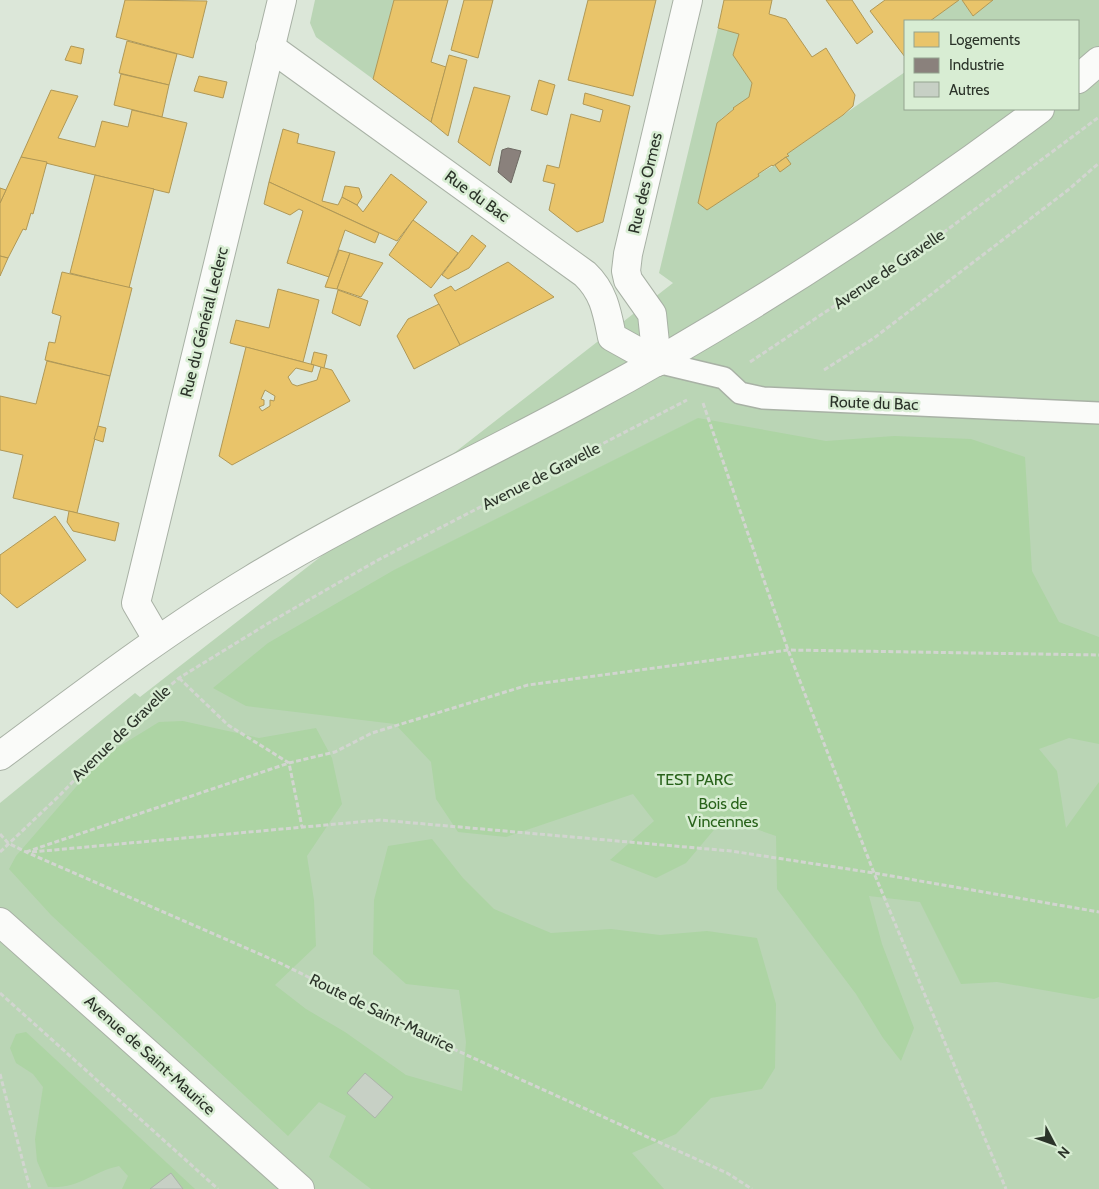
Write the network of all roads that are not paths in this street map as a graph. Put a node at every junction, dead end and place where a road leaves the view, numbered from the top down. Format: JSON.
{"nodes":[{"id":1,"x":282,"y":0,"type":"edge"},
{"id":2,"x":688,"y":0,"type":"edge"},
{"id":3,"x":270,"y":47,"type":"junction"},
{"id":4,"x":1099,"y":61,"type":"edge"},
{"id":5,"x":1079,"y":78,"type":"edge"},
{"id":6,"x":1039,"y":110,"type":"edge"},
{"id":7,"x":626,"y":271,"type":"junction"},
{"id":8,"x":593,"y":282,"type":"junction"},
{"id":9,"x":657,"y":362,"type":"junction"},
{"id":10,"x":1099,"y":413,"type":"edge"},
{"id":11,"x":157,"y":639,"type":"junction"},
{"id":12,"x":0,"y":756,"type":"edge"},
{"id":13,"x":0,"y":922,"type":"edge"},
{"id":14,"x":300,"y":1189,"type":"edge"}],
"edges":[{"from":1,"to":3,"type":"street","name":"Rue du Général Leclerc"},
{"from":2,"to":7,"type":"street","name":"Rue des Ormes"},
{"from":3,"to":8,"type":"street","name":"Rue du Bac"},
{"from":3,"to":11,"type":"street","name":"Rue du Général Leclerc"},
{"from":4,"to":5,"type":"street"},
{"from":6,"to":9,"type":"street"},
{"from":7,"to":8,"type":"street"},
{"from":7,"to":9,"type":"street"},
{"from":8,"to":9,"type":"street","name":"Rue du Bac"},
{"from":9,"to":10,"type":"lane","name":"Route du Bac"},
{"from":9,"to":11,"type":"street"},
{"from":11,"to":12,"type":"street"},
{"from":13,"to":14,"type":"street","name":"Avenue de Saint-Maurice"}]}
